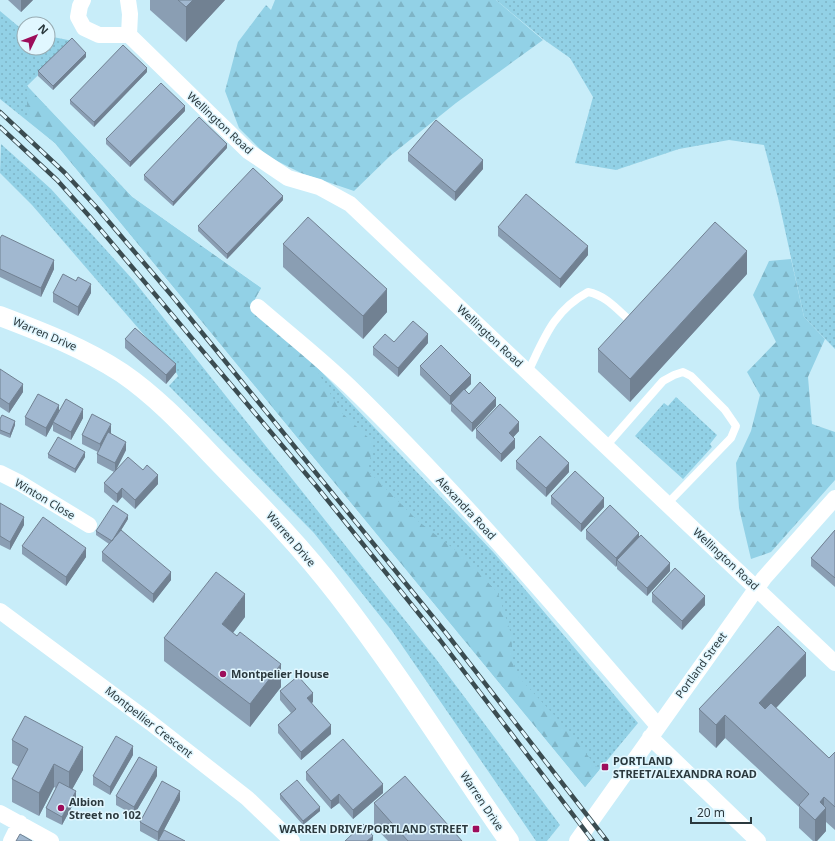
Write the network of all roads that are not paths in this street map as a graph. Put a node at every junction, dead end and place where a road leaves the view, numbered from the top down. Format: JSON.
{"nodes":[{"id":1,"x":83,"y":0,"type":"edge"},
{"id":2,"x":128,"y":0,"type":"edge"},
{"id":3,"x":129,"y":35,"type":"junction"},
{"id":4,"x":258,"y":307,"type":"dead end"},
{"id":5,"x":0,"y":316,"type":"edge"},
{"id":6,"x":627,"y":318,"type":"edge"},
{"id":7,"x":528,"y":372,"type":"junction"},
{"id":8,"x":606,"y":446,"type":"junction"},
{"id":9,"x":0,"y":473,"type":"edge"},
{"id":10,"x":835,"y":498,"type":"edge"},
{"id":11,"x":667,"y":504,"type":"junction"},
{"id":12,"x":90,"y":526,"type":"dead end"},
{"id":13,"x":760,"y":583,"type":"junction"},
{"id":14,"x":0,"y":611,"type":"edge"},
{"id":15,"x":835,"y":663,"type":"edge"},
{"id":16,"x":654,"y":732,"type":"junction"},
{"id":17,"x":0,"y":813,"type":"edge"},
{"id":18,"x":20,"y":823,"type":"junction"},
{"id":19,"x":11,"y":841,"type":"edge"},
{"id":20,"x":52,"y":841,"type":"edge"},
{"id":21,"x":292,"y":841,"type":"edge"},
{"id":22,"x":509,"y":841,"type":"edge"},
{"id":23,"x":577,"y":841,"type":"edge"},
{"id":24,"x":758,"y":841,"type":"edge"}],
"edges":[{"from":1,"to":3,"type":"street"},
{"from":2,"to":3,"type":"street"},
{"from":3,"to":7,"type":"street","name":"Wellington Road"},
{"from":4,"to":16,"type":"street","name":"Alexandra Road"},
{"from":5,"to":22,"type":"street","name":"Warren Drive"},
{"from":6,"to":7,"type":"lane"},
{"from":7,"to":8,"type":"street","name":"Wellington Road"},
{"from":8,"to":11,"type":"street","name":"Wellington Road"},
{"from":8,"to":11,"type":"lane"},
{"from":9,"to":12,"type":"street","name":"Winton Close"},
{"from":10,"to":13,"type":"street","name":"Portland Street"},
{"from":11,"to":13,"type":"street","name":"Wellington Road"},
{"from":13,"to":15,"type":"street","name":"Wellington Road"},
{"from":13,"to":16,"type":"street","name":"Portland Street"},
{"from":14,"to":21,"type":"street","name":"Montpellier Crescent"},
{"from":16,"to":23,"type":"street","name":"Portland Street"},
{"from":16,"to":24,"type":"street","name":"Alexandra Road"},
{"from":17,"to":18,"type":"street"},
{"from":18,"to":19,"type":"street"},
{"from":18,"to":20,"type":"street"}]}
